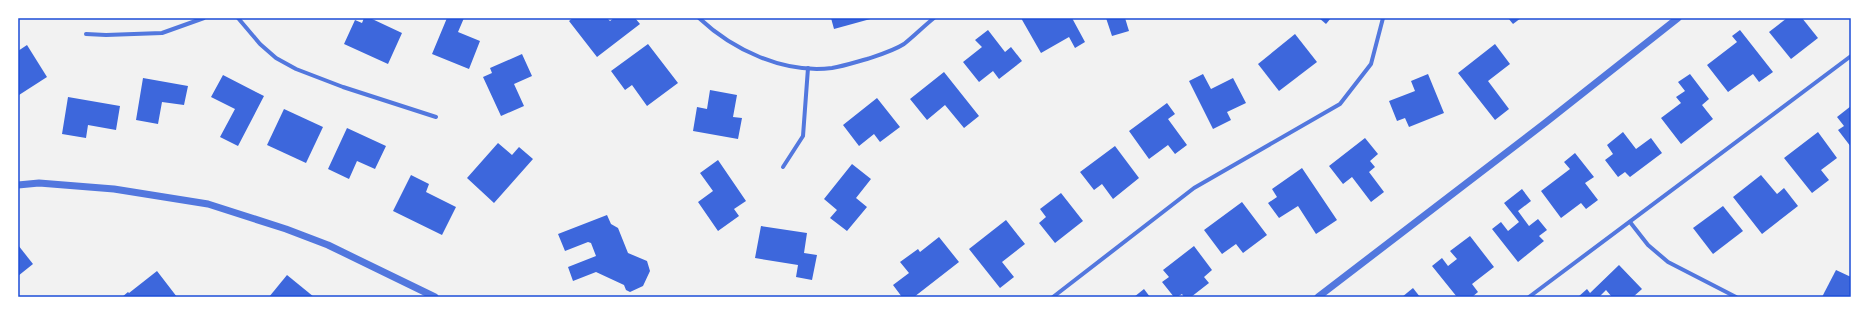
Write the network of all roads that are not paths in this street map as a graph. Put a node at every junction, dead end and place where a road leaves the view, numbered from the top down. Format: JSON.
{"nodes":[{"id":1,"x":204,"y":18,"type":"edge"},
{"id":2,"x":238,"y":18,"type":"edge"},
{"id":3,"x":699,"y":18,"type":"edge"},
{"id":4,"x":934,"y":18,"type":"edge"},
{"id":5,"x":1383,"y":18,"type":"edge"},
{"id":6,"x":1678,"y":18,"type":"edge"},
{"id":7,"x":86,"y":34,"type":"dead end"},
{"id":8,"x":1851,"y":56,"type":"edge"},
{"id":9,"x":808,"y":68,"type":"junction"},
{"id":10,"x":436,"y":117,"type":"dead end"},
{"id":11,"x":783,"y":167,"type":"dead end"},
{"id":12,"x":18,"y":185,"type":"edge"},
{"id":13,"x":1630,"y":222,"type":"junction"},
{"id":14,"x":435,"y":297,"type":"edge"},
{"id":15,"x":1053,"y":297,"type":"edge"},
{"id":16,"x":1318,"y":297,"type":"edge"},
{"id":17,"x":1529,"y":297,"type":"edge"},
{"id":18,"x":1736,"y":297,"type":"edge"}],
"edges":[{"from":1,"to":7,"type":"street"},
{"from":2,"to":10,"type":"street"},
{"from":3,"to":9,"type":"street"},
{"from":4,"to":9,"type":"street"},
{"from":5,"to":15,"type":"street"},
{"from":6,"to":16,"type":"street"},
{"from":8,"to":13,"type":"street"},
{"from":9,"to":11,"type":"street"},
{"from":12,"to":14,"type":"street"},
{"from":13,"to":17,"type":"street"},
{"from":13,"to":18,"type":"street"}]}
